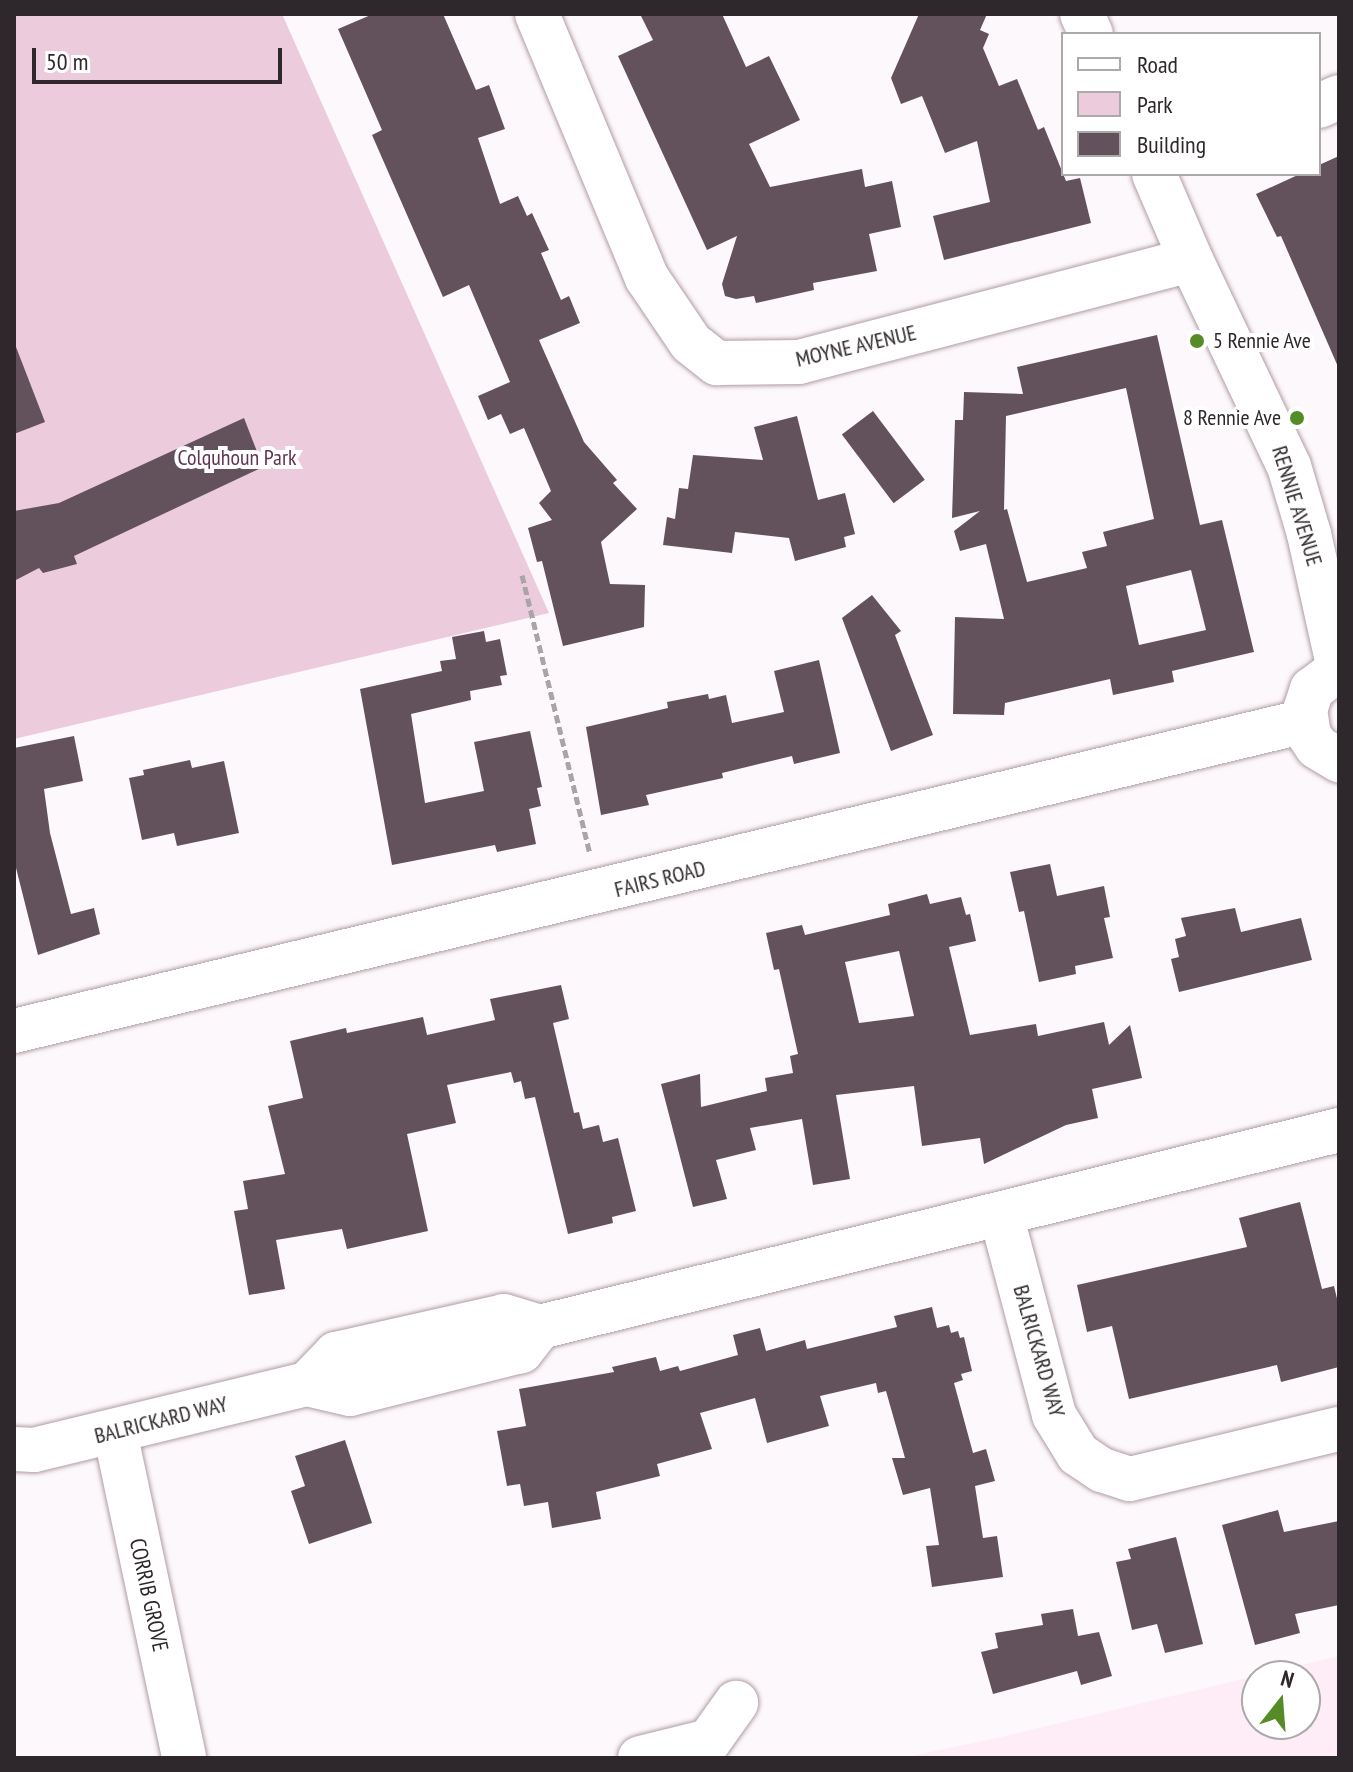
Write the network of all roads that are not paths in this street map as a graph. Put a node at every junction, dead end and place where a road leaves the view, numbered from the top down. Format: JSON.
{"nodes":[{"id":1,"x":537,"y":14,"type":"edge"},
{"id":2,"x":1158,"y":176,"type":"edge"},
{"id":3,"x":1191,"y":260,"type":"junction"},
{"id":4,"x":1339,"y":669,"type":"edge"},
{"id":5,"x":1305,"y":721,"type":"junction"},
{"id":6,"x":1339,"y":760,"type":"edge"},
{"id":7,"x":14,"y":1031,"type":"edge"},
{"id":8,"x":1339,"y":1130,"type":"edge"},
{"id":9,"x":1001,"y":1214,"type":"junction"},
{"id":10,"x":1339,"y":1429,"type":"edge"},
{"id":11,"x":115,"y":1432,"type":"junction"},
{"id":12,"x":14,"y":1449,"type":"edge"},
{"id":13,"x":736,"y":1703,"type":"dead end"},
{"id":14,"x":184,"y":1758,"type":"edge"},
{"id":15,"x":640,"y":1758,"type":"edge"}],
"edges":[{"from":1,"to":3,"type":"street","name":"MOYNE AVENUE"},
{"from":2,"to":3,"type":"street","name":"RENNIE AVENUE"},
{"from":3,"to":4,"type":"street","name":"RENNIE AVENUE"},
{"from":4,"to":5,"type":"street"},
{"from":5,"to":6,"type":"street"},
{"from":5,"to":7,"type":"street","name":"FAIRS ROAD"},
{"from":8,"to":9,"type":"street","name":"BALRICKARD WAY"},
{"from":9,"to":10,"type":"street","name":"BALRICKARD WAY"},
{"from":9,"to":11,"type":"street","name":"BALRICKARD WAY"},
{"from":11,"to":12,"type":"street","name":"BALRICKARD WAY"},
{"from":11,"to":14,"type":"street","name":"CORRIB GROVE"},
{"from":13,"to":15,"type":"street"}]}
